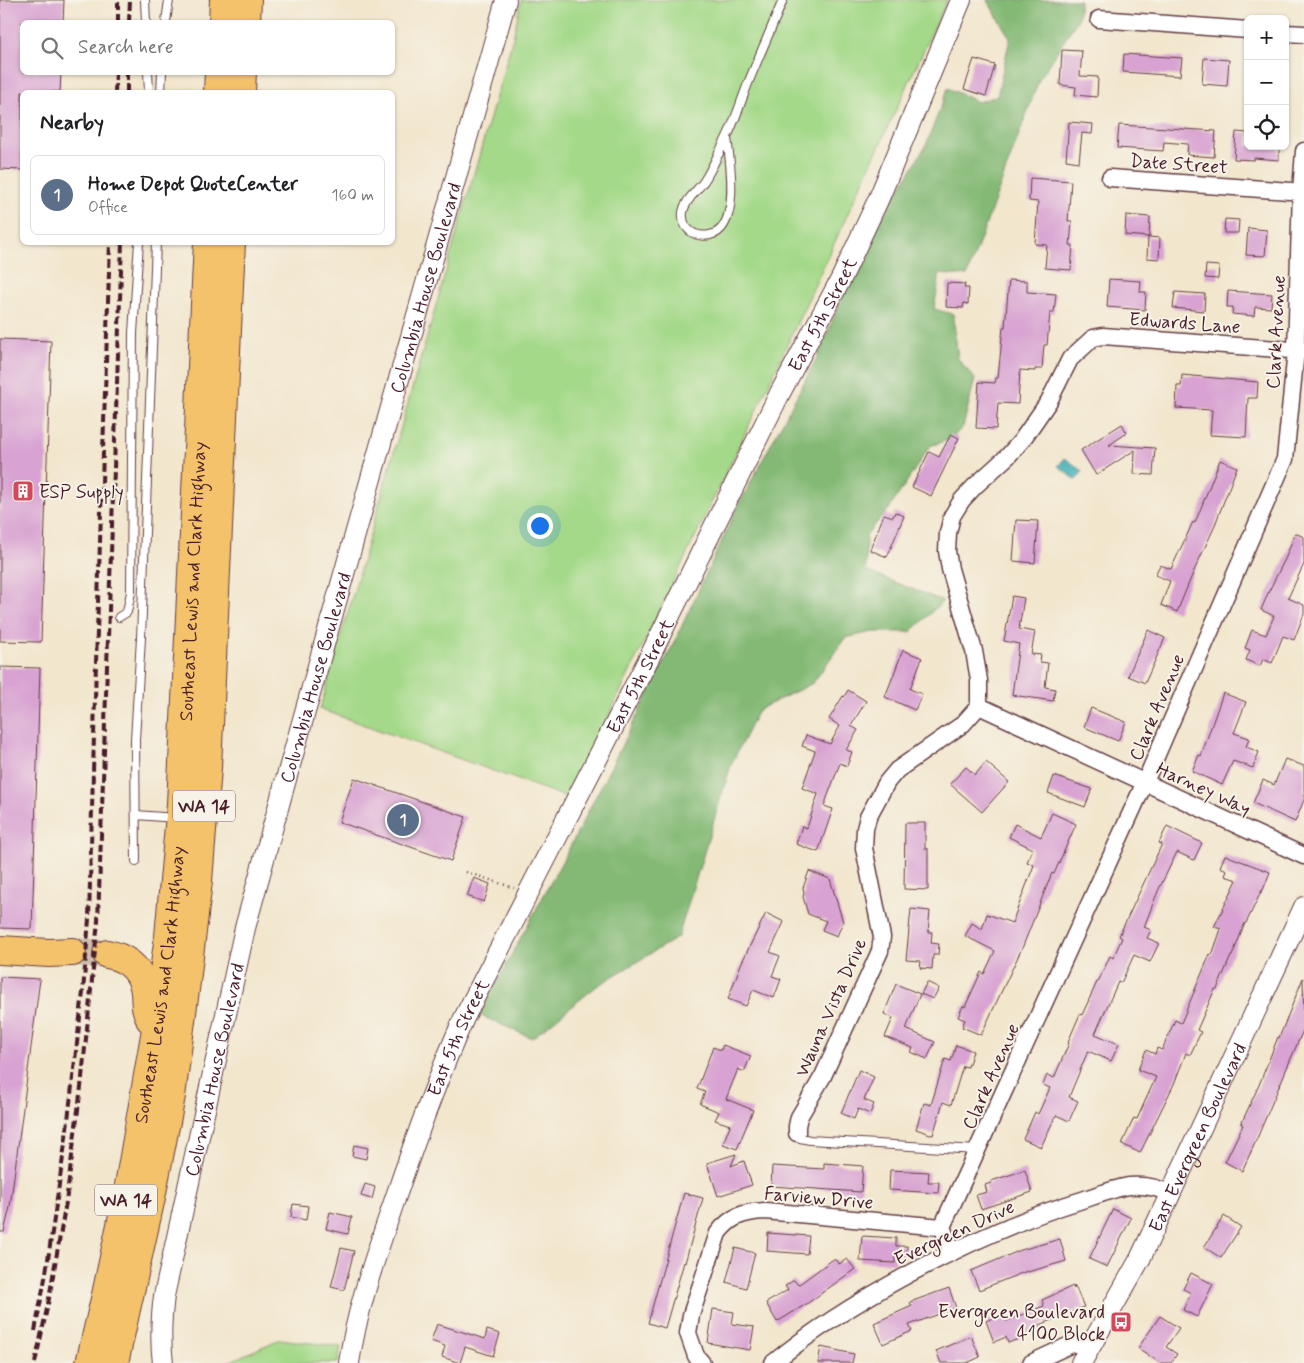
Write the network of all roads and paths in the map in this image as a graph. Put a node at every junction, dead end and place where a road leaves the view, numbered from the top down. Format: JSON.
{"nodes":[{"id":1,"x":145,"y":0,"type":"edge"},
{"id":2,"x":169,"y":0,"type":"edge"},
{"id":3,"x":224,"y":0,"type":"edge"},
{"id":4,"x":247,"y":0,"type":"edge"},
{"id":5,"x":506,"y":0,"type":"edge"},
{"id":6,"x":783,"y":0,"type":"edge"},
{"id":7,"x":961,"y":0,"type":"edge"},
{"id":8,"x":1099,"y":19,"type":"dead end"},
{"id":9,"x":146,"y":20,"type":"edge"},
{"id":10,"x":166,"y":20,"type":"edge"},
{"id":11,"x":223,"y":20,"type":"edge"},
{"id":12,"x":246,"y":20,"type":"edge"},
{"id":13,"x":1244,"y":30,"type":"edge"},
{"id":14,"x":1289,"y":33,"type":"edge"},
{"id":15,"x":1304,"y":34,"type":"edge"},
{"id":16,"x":148,"y":75,"type":"edge"},
{"id":17,"x":162,"y":75,"type":"edge"},
{"id":18,"x":219,"y":75,"type":"edge"},
{"id":19,"x":242,"y":75,"type":"edge"},
{"id":20,"x":149,"y":90,"type":"edge"},
{"id":21,"x":161,"y":90,"type":"edge"},
{"id":22,"x":218,"y":90,"type":"edge"},
{"id":23,"x":240,"y":90,"type":"edge"},
{"id":24,"x":727,"y":138,"type":"junction"},
{"id":25,"x":1304,"y":151,"type":"edge"},
{"id":26,"x":1110,"y":178,"type":"dead end"},
{"id":27,"x":1303,"y":192,"type":"edge"},
{"id":28,"x":139,"y":245,"type":"edge"},
{"id":29,"x":156,"y":245,"type":"edge"},
{"id":30,"x":208,"y":245,"type":"edge"},
{"id":31,"x":231,"y":245,"type":"edge"},
{"id":32,"x":1300,"y":351,"type":"edge"},
{"id":33,"x":120,"y":617,"type":"dead end"},
{"id":34,"x":978,"y":706,"type":"junction"},
{"id":35,"x":1145,"y":782,"type":"junction"},
{"id":36,"x":136,"y":815,"type":"junction"},
{"id":37,"x":180,"y":818,"type":"junction"},
{"id":38,"x":1304,"y":856,"type":"edge"},
{"id":39,"x":136,"y":861,"type":"dead end"},
{"id":40,"x":466,"y":872,"type":"dead end"},
{"id":41,"x":508,"y":886,"type":"dead end"},
{"id":42,"x":1304,"y":906,"type":"edge"},
{"id":43,"x":0,"y":950,"type":"edge"},
{"id":44,"x":72,"y":952,"type":"tunnel mouth"},
{"id":45,"x":107,"y":954,"type":"tunnel mouth"},
{"id":46,"x":155,"y":1035,"type":"junction"},
{"id":47,"x":797,"y":1133,"type":"joint"},
{"id":48,"x":978,"y":1150,"type":"junction"},
{"id":49,"x":1170,"y":1194,"type":"junction"},
{"id":50,"x":942,"y":1227,"type":"junction"},
{"id":51,"x":952,"y":1251,"type":"junction"},
{"id":52,"x":1085,"y":1356,"type":"edge"},
{"id":53,"x":90,"y":1363,"type":"edge"},
{"id":54,"x":114,"y":1363,"type":"edge"},
{"id":55,"x":163,"y":1363,"type":"edge"},
{"id":56,"x":349,"y":1363,"type":"edge"},
{"id":57,"x":702,"y":1363,"type":"edge"},
{"id":58,"x":773,"y":1363,"type":"edge"},
{"id":59,"x":1031,"y":1363,"type":"edge"}],
"edges":[{"from":1,"to":9,"type":"lane"},
{"from":2,"to":10,"type":"lane"},
{"from":3,"to":11,"type":"highway"},
{"from":4,"to":12,"type":"highway"},
{"from":5,"to":55,"type":"street","name":"Columbia House Boulevard"},
{"from":6,"to":24,"type":"lane"},
{"from":7,"to":56,"type":"street","name":"East 5th Street"},
{"from":8,"to":13,"type":"street"},
{"from":14,"to":15,"type":"street"},
{"from":16,"to":20,"type":"lane"},
{"from":17,"to":21,"type":"lane"},
{"from":18,"to":22,"type":"highway"},
{"from":19,"to":23,"type":"highway"},
{"from":24,"to":24,"type":"lane"},
{"from":25,"to":27,"type":"street","name":"Clark Avenue"},
{"from":26,"to":27,"type":"street","name":"Date Street"},
{"from":27,"to":32,"type":"street","name":"Clark Avenue"},
{"from":28,"to":33,"type":"lane"},
{"from":29,"to":36,"type":"lane"},
{"from":30,"to":37,"type":"highway","name":"Southeast Lewis and Clark Highway","number":"WA 14"},
{"from":31,"to":54,"type":"highway","name":"Southeast Lewis and Clark Highway","number":"WA 14"},
{"from":32,"to":34,"type":"street","name":"Edwards Lane"},
{"from":32,"to":35,"type":"street","name":"Clark Avenue"},
{"from":34,"to":35,"type":"street","name":"Harney Way"},
{"from":34,"to":47,"type":"street","name":"Wauna Vista Drive"},
{"from":35,"to":38,"type":"street","name":"Harney Way"},
{"from":35,"to":48,"type":"street","name":"Clark Avenue"},
{"from":36,"to":37,"type":"lane"},
{"from":36,"to":39,"type":"lane"},
{"from":37,"to":46,"type":"highway","name":"Southeast Lewis and Clark Highway","number":"WA 14"},
{"from":40,"to":41,"type":"path"},
{"from":42,"to":49,"type":"street","name":"East Evergreen Boulevard"},
{"from":43,"to":44,"type":"highway"},
{"from":45,"to":46,"type":"highway"},
{"from":46,"to":53,"type":"highway","name":"Southeast Lewis and Clark Highway","number":"WA 14"},
{"from":47,"to":48,"type":"lane"},
{"from":48,"to":50,"type":"street","name":"Clark Avenue"},
{"from":49,"to":51,"type":"street","name":"Evergreen Drive"},
{"from":49,"to":52,"type":"street","name":"East Evergreen Boulevard"},
{"from":50,"to":51,"type":"street"},
{"from":50,"to":57,"type":"street","name":"Farview Drive"},
{"from":51,"to":58,"type":"street","name":"Evergreen Drive"},
{"from":52,"to":59,"type":"street"}]}
